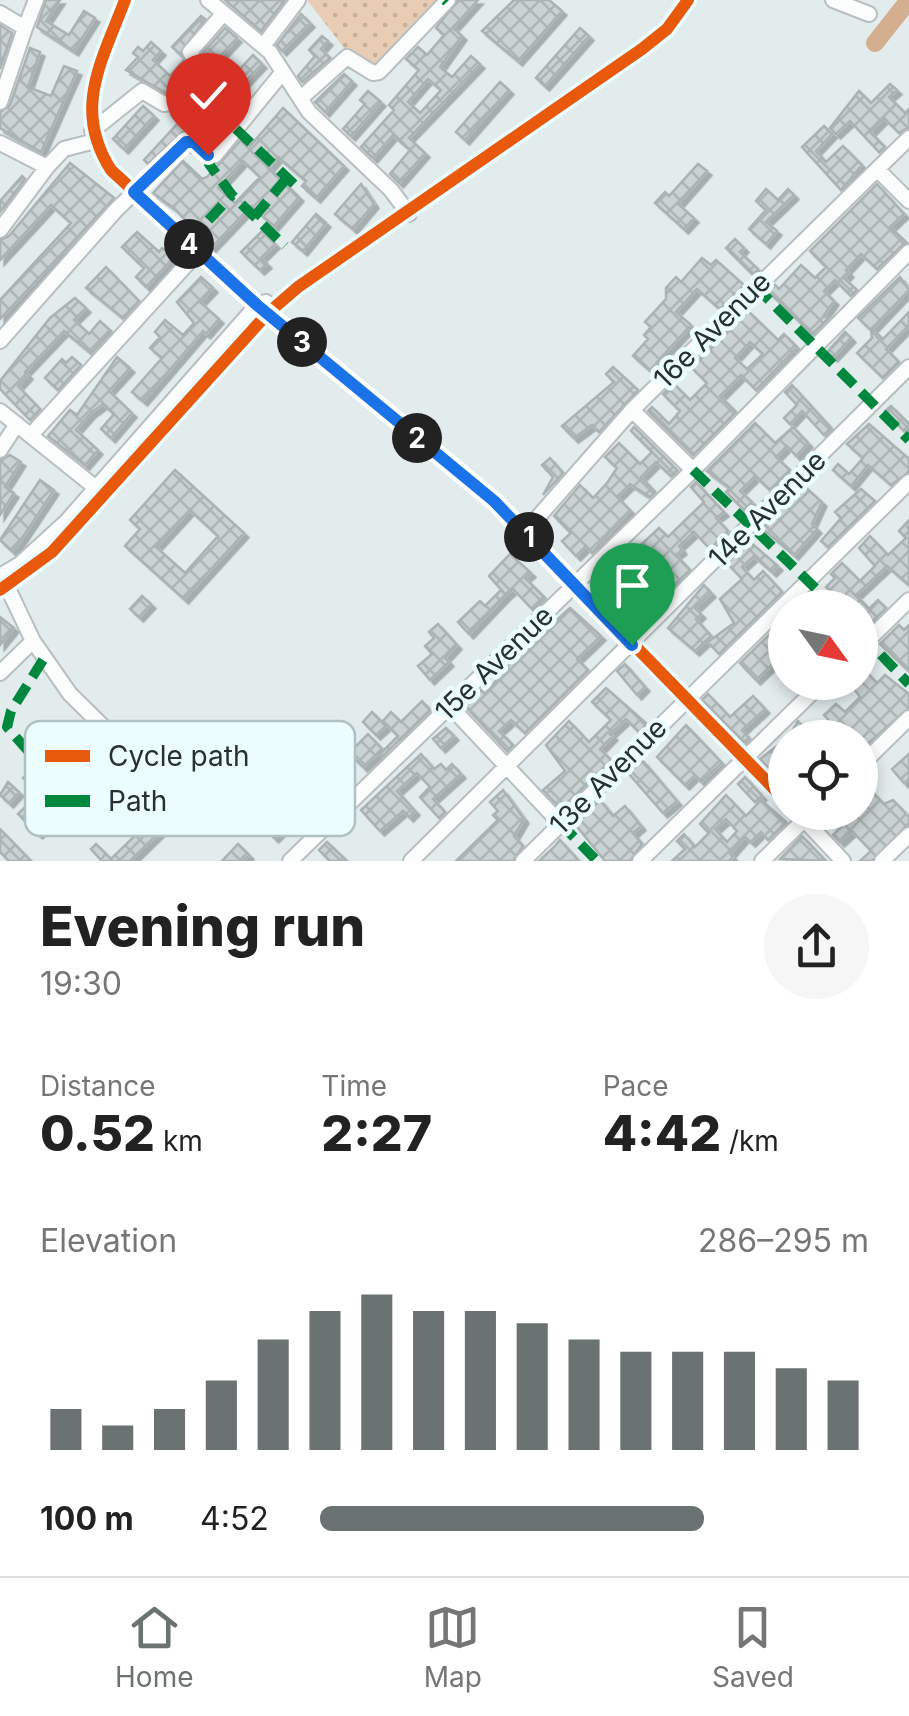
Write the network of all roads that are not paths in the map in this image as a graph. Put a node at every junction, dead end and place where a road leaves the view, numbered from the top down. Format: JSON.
{"nodes":[{"id":1,"x":36,"y":0,"type":"edge"},
{"id":2,"x":125,"y":0,"type":"edge"},
{"id":3,"x":298,"y":0,"type":"edge"},
{"id":4,"x":448,"y":0,"type":"edge"},
{"id":5,"x":688,"y":0,"type":"edge"},
{"id":6,"x":833,"y":0,"type":"edge"},
{"id":7,"x":215,"y":5,"type":"edge"},
{"id":8,"x":0,"y":13,"type":"edge"},
{"id":9,"x":869,"y":14,"type":"dead end"},
{"id":10,"x":25,"y":28,"type":"junction"},
{"id":11,"x":263,"y":46,"type":"junction"},
{"id":12,"x":282,"y":73,"type":"junction"},
{"id":13,"x":301,"y":98,"type":"junction"},
{"id":14,"x":0,"y":102,"type":"edge"},
{"id":15,"x":94,"y":136,"type":"junction"},
{"id":16,"x":909,"y":138,"type":"edge"},
{"id":17,"x":0,"y":143,"type":"edge"},
{"id":18,"x":48,"y":167,"type":"junction"},
{"id":19,"x":878,"y":170,"type":"junction"},
{"id":20,"x":134,"y":192,"type":"junction"},
{"id":21,"x":909,"y":202,"type":"edge"},
{"id":22,"x":409,"y":214,"type":"junction"},
{"id":23,"x":0,"y":230,"type":"edge"},
{"id":24,"x":198,"y":252,"type":"junction"},
{"id":25,"x":909,"y":252,"type":"edge"},
{"id":26,"x":262,"y":309,"type":"junction"},
{"id":27,"x":0,"y":341,"type":"edge"},
{"id":28,"x":909,"y":367,"type":"edge"},
{"id":29,"x":632,"y":410,"type":"junction"},
{"id":30,"x":0,"y":411,"type":"edge"},
{"id":31,"x":17,"y":424,"type":"junction"},
{"id":32,"x":30,"y":435,"type":"junction"},
{"id":33,"x":0,"y":450,"type":"edge"},
{"id":34,"x":693,"y":470,"type":"junction"},
{"id":35,"x":909,"y":482,"type":"edge"},
{"id":36,"x":100,"y":492,"type":"junction"},
{"id":37,"x":522,"y":530,"type":"junction"},
{"id":38,"x":2,"y":582,"type":"edge"},
{"id":39,"x":574,"y":587,"type":"junction"},
{"id":40,"x":909,"y":600,"type":"edge"},
{"id":41,"x":878,"y":630,"type":"edge"},
{"id":42,"x":33,"y":641,"type":"junction"},
{"id":43,"x":632,"y":645,"type":"junction"},
{"id":44,"x":0,"y":673,"type":"edge"},
{"id":45,"x":685,"y":700,"type":"junction"},
{"id":46,"x":804,"y":700,"type":"edge"},
{"id":47,"x":450,"y":706,"type":"junction"},
{"id":48,"x":909,"y":718,"type":"edge"},
{"id":49,"x":97,"y":721,"type":"edge"},
{"id":50,"x":878,"y":748,"type":"edge"},
{"id":51,"x":744,"y":758,"type":"junction"},
{"id":52,"x":507,"y":768,"type":"junction"},
{"id":53,"x":768,"y":783,"type":"edge"},
{"id":54,"x":355,"y":798,"type":"edge"},
{"id":55,"x":560,"y":823,"type":"junction"},
{"id":56,"x":790,"y":830,"type":"edge"},
{"id":57,"x":817,"y":830,"type":"edge"},
{"id":58,"x":909,"y":835,"type":"edge"},
{"id":59,"x":316,"y":836,"type":"edge"},
{"id":60,"x":290,"y":861,"type":"edge"},
{"id":61,"x":411,"y":861,"type":"edge"},
{"id":62,"x":523,"y":861,"type":"edge"},
{"id":63,"x":640,"y":861,"type":"edge"},
{"id":64,"x":762,"y":861,"type":"edge"},
{"id":65,"x":843,"y":861,"type":"edge"},
{"id":66,"x":882,"y":861,"type":"edge"}],
"edges":[{"from":1,"to":10,"type":"street"},
{"from":2,"to":15,"type":"street"},
{"from":3,"to":11,"type":"street"},
{"from":4,"to":13,"type":"street"},
{"from":5,"to":22,"type":"street"},
{"from":6,"to":9,"type":"street"},
{"from":7,"to":11,"type":"street"},
{"from":7,"to":15,"type":"street"},
{"from":8,"to":10,"type":"street"},
{"from":10,"to":14,"type":"street"},
{"from":11,"to":12,"type":"street"},
{"from":12,"to":13,"type":"street"},
{"from":12,"to":20,"type":"street"},
{"from":13,"to":22,"type":"street"},
{"from":15,"to":18,"type":"street"},
{"from":15,"to":20,"type":"street"},
{"from":16,"to":19,"type":"street","name":"16e Avenue"},
{"from":17,"to":18,"type":"street"},
{"from":18,"to":23,"type":"street"},
{"from":19,"to":21,"type":"street"},
{"from":19,"to":29,"type":"street","name":"16e Avenue"},
{"from":20,"to":24,"type":"street"},
{"from":20,"to":27,"type":"street"},
{"from":22,"to":26,"type":"street"},
{"from":24,"to":26,"type":"street"},
{"from":24,"to":32,"type":"street"},
{"from":25,"to":34,"type":"street","name":"15e Avenue"},
{"from":26,"to":36,"type":"street"},
{"from":26,"to":37,"type":"street"},
{"from":28,"to":43,"type":"street","name":"14e Avenue"},
{"from":29,"to":34,"type":"street"},
{"from":29,"to":37,"type":"street","name":"16e Avenue"},
{"from":30,"to":31,"type":"street"},
{"from":31,"to":32,"type":"street"},
{"from":31,"to":33,"type":"street"},
{"from":32,"to":36,"type":"street"},
{"from":34,"to":39,"type":"street","name":"15e Avenue"},
{"from":35,"to":45,"type":"street","name":"13e Avenue"},
{"from":36,"to":38,"type":"street"},
{"from":37,"to":39,"type":"street"},
{"from":38,"to":42,"type":"street"},
{"from":39,"to":43,"type":"street"},
{"from":39,"to":47,"type":"street","name":"15e Avenue"},
{"from":40,"to":41,"type":"street"},
{"from":42,"to":44,"type":"street"},
{"from":42,"to":49,"type":"street"},
{"from":43,"to":45,"type":"street"},
{"from":43,"to":52,"type":"street","name":"14e Avenue"},
{"from":45,"to":51,"type":"street"},
{"from":45,"to":55,"type":"street","name":"13e Avenue"},
{"from":46,"to":51,"type":"street"},
{"from":47,"to":52,"type":"street"},
{"from":47,"to":54,"type":"street","name":"15e Avenue"},
{"from":48,"to":50,"type":"street"},
{"from":51,"to":53,"type":"street"},
{"from":51,"to":63,"type":"street"},
{"from":52,"to":55,"type":"street"},
{"from":52,"to":61,"type":"street","name":"14e Avenue"},
{"from":55,"to":62,"type":"street","name":"13e Avenue"},
{"from":56,"to":64,"type":"street"},
{"from":57,"to":65,"type":"street"},
{"from":58,"to":66,"type":"street"},
{"from":59,"to":60,"type":"street","name":"15e Avenue"}]}
